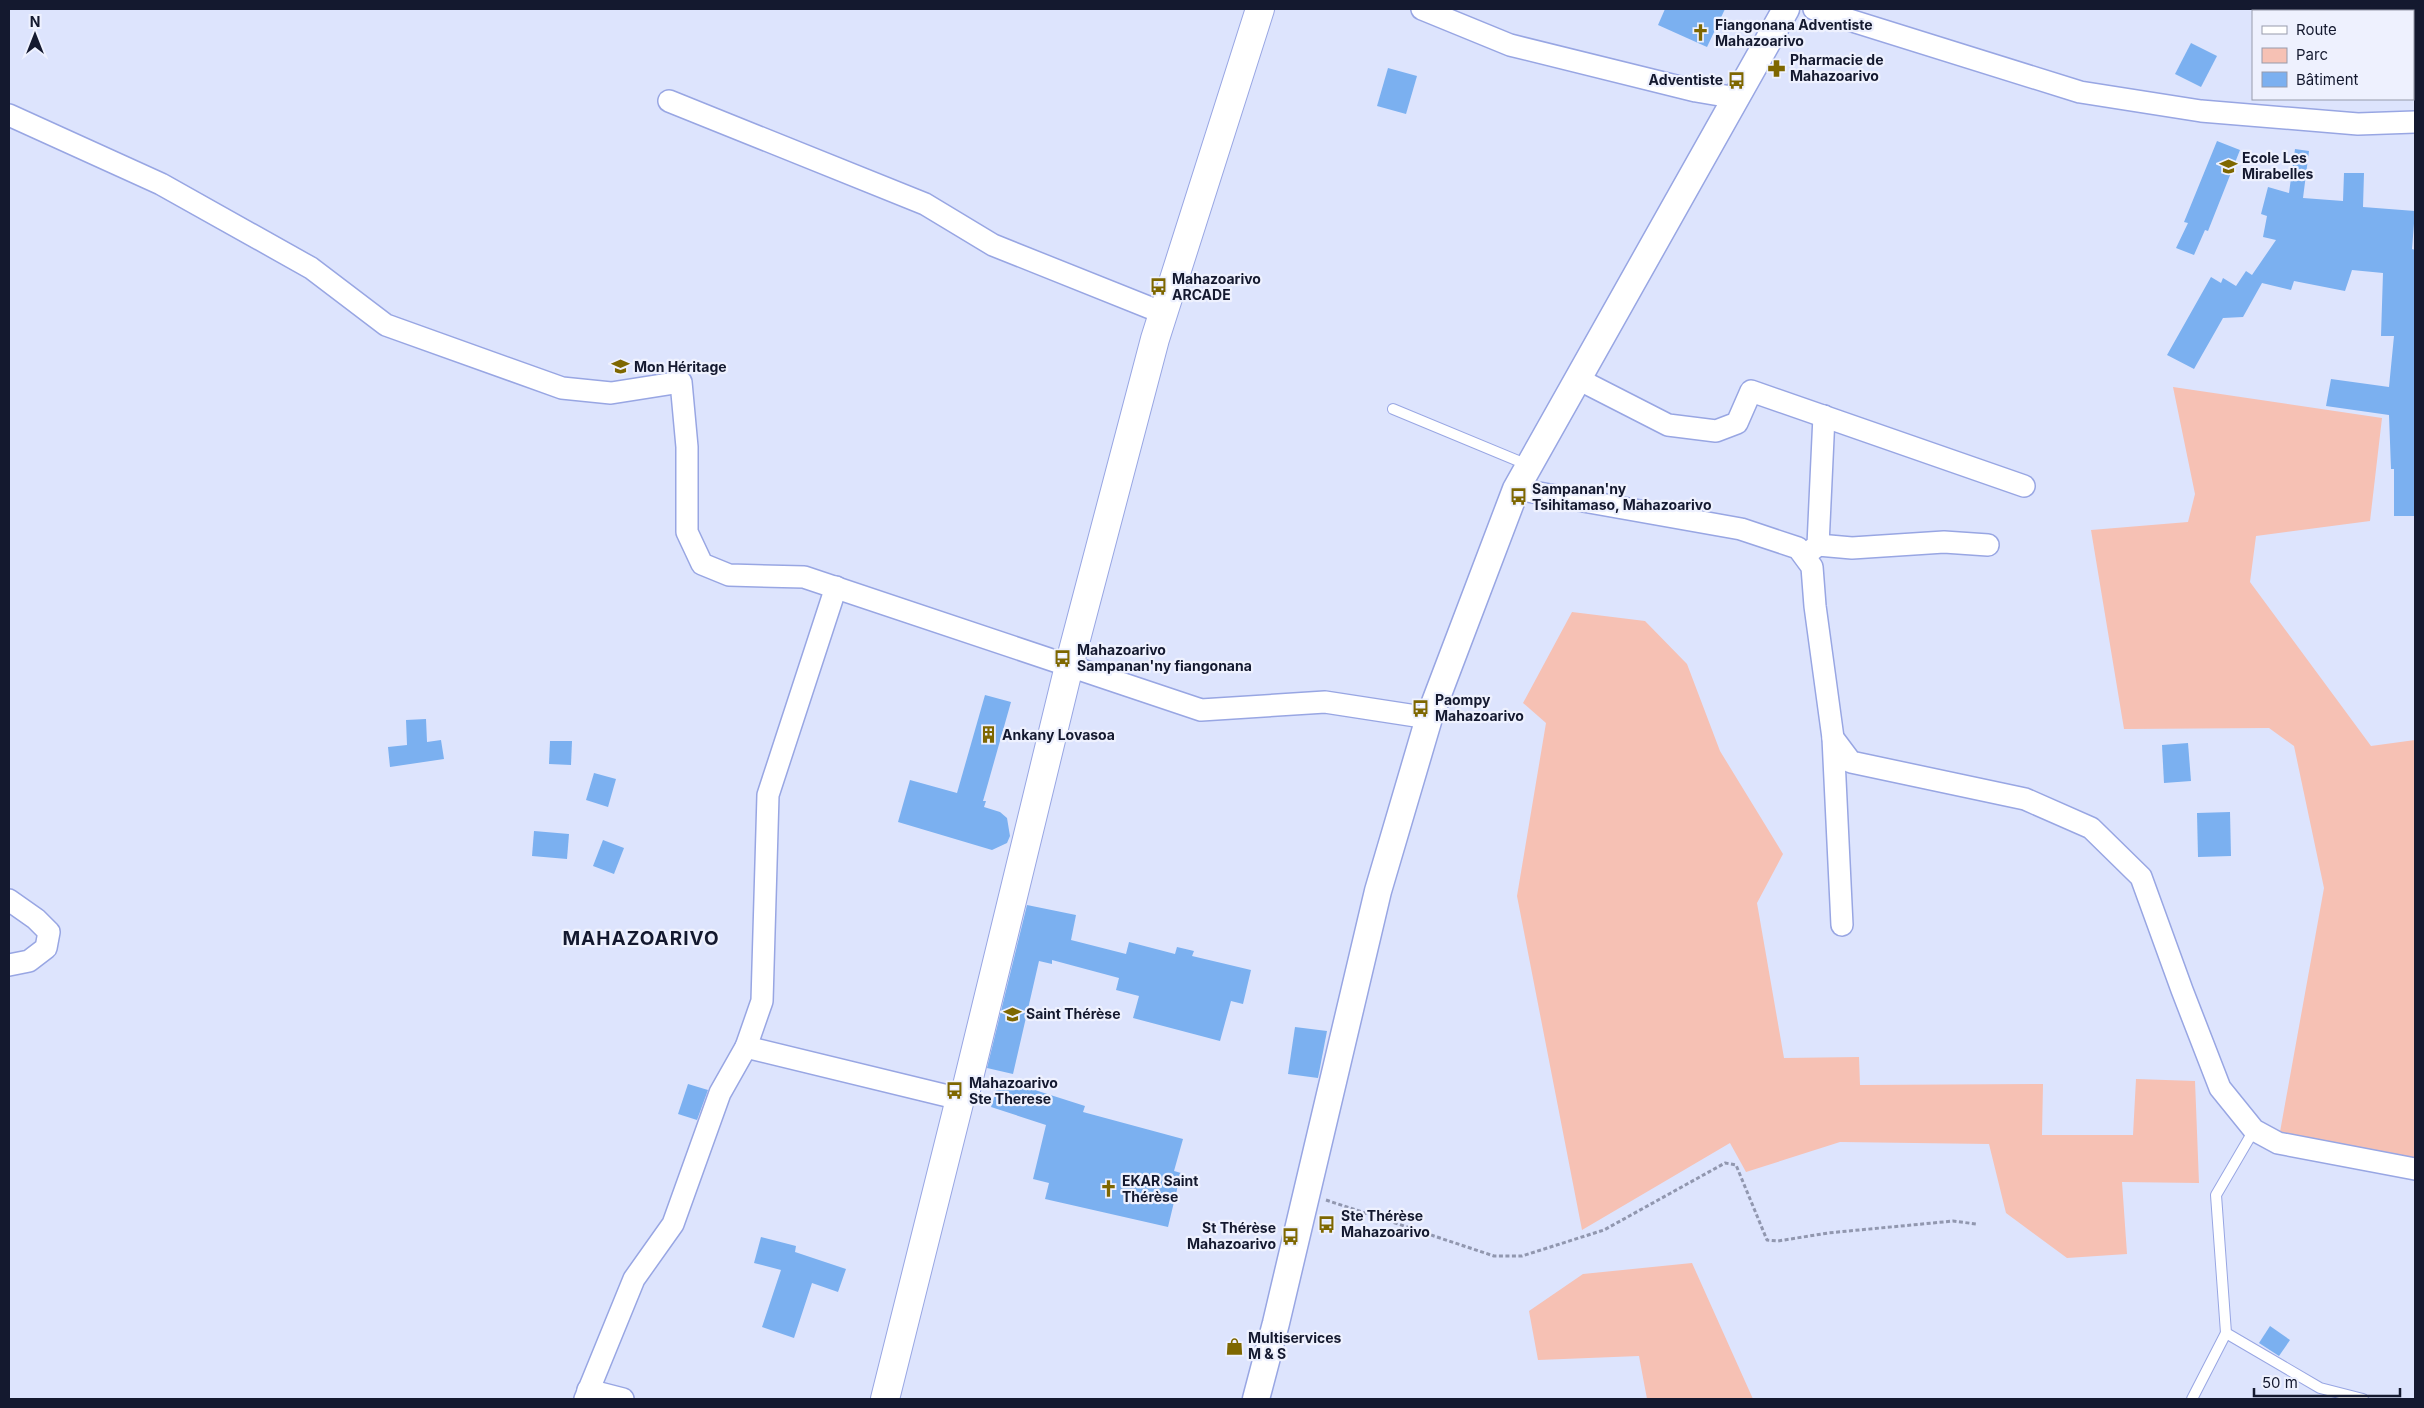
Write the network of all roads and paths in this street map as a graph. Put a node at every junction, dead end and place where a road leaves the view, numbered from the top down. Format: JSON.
{"nodes":[{"id":1,"x":1260,"y":9,"type":"edge"},
{"id":2,"x":1422,"y":9,"type":"edge"},
{"id":3,"x":1786,"y":9,"type":"edge"},
{"id":4,"x":1814,"y":9,"type":"edge"},
{"id":5,"x":1737,"y":98,"type":"junction"},
{"id":6,"x":669,"y":101,"type":"dead end"},
{"id":7,"x":9,"y":115,"type":"edge"},
{"id":8,"x":2415,"y":122,"type":"edge"},
{"id":9,"x":1163,"y":313,"type":"junction"},
{"id":10,"x":1578,"y":379,"type":"junction"},
{"id":11,"x":1393,"y":409,"type":"dead end"},
{"id":12,"x":1824,"y":416,"type":"junction"},
{"id":13,"x":1530,"y":466,"type":"junction"},
{"id":14,"x":2024,"y":486,"type":"dead end"},
{"id":15,"x":1516,"y":489,"type":"junction"},
{"id":16,"x":1988,"y":545,"type":"dead end"},
{"id":17,"x":1811,"y":551,"type":"junction"},
{"id":18,"x":836,"y":587,"type":"junction"},
{"id":19,"x":1069,"y":667,"type":"junction"},
{"id":20,"x":1429,"y":718,"type":"junction"},
{"id":21,"x":1833,"y":738,"type":"junction"},
{"id":22,"x":9,"y":900,"type":"edge"},
{"id":23,"x":1842,"y":925,"type":"dead end"},
{"id":24,"x":9,"y":965,"type":"edge"},
{"id":25,"x":746,"y":1047,"type":"junction"},
{"id":26,"x":960,"y":1099,"type":"junction"},
{"id":27,"x":2254,"y":1130,"type":"junction"},
{"id":28,"x":2415,"y":1169,"type":"edge"},
{"id":29,"x":1306,"y":1194,"type":"junction"},
{"id":30,"x":1976,"y":1224,"type":"dead end"},
{"id":31,"x":2226,"y":1333,"type":"junction"},
{"id":32,"x":587,"y":1395,"type":"edge"},
{"id":33,"x":623,"y":1399,"type":"edge"},
{"id":34,"x":885,"y":1399,"type":"edge"},
{"id":35,"x":1256,"y":1399,"type":"edge"},
{"id":36,"x":2192,"y":1399,"type":"edge"},
{"id":37,"x":2363,"y":1399,"type":"edge"}],
"edges":[{"from":1,"to":9,"type":"main road"},
{"from":2,"to":5,"type":"street"},
{"from":3,"to":5,"type":"street"},
{"from":4,"to":8,"type":"street"},
{"from":5,"to":10,"type":"street"},
{"from":6,"to":9,"type":"street"},
{"from":7,"to":18,"type":"street"},
{"from":9,"to":19,"type":"main road"},
{"from":10,"to":12,"type":"street"},
{"from":10,"to":13,"type":"street"},
{"from":11,"to":13,"type":"lane"},
{"from":12,"to":14,"type":"street"},
{"from":12,"to":17,"type":"street"},
{"from":13,"to":15,"type":"street"},
{"from":15,"to":17,"type":"street"},
{"from":15,"to":20,"type":"street"},
{"from":16,"to":17,"type":"street"},
{"from":17,"to":21,"type":"street"},
{"from":18,"to":19,"type":"street"},
{"from":18,"to":25,"type":"street"},
{"from":19,"to":20,"type":"street"},
{"from":19,"to":26,"type":"main road"},
{"from":20,"to":29,"type":"street"},
{"from":21,"to":23,"type":"street"},
{"from":21,"to":27,"type":"street"},
{"from":22,"to":24,"type":"street"},
{"from":25,"to":26,"type":"street"},
{"from":25,"to":32,"type":"street"},
{"from":26,"to":34,"type":"main road"},
{"from":27,"to":28,"type":"street"},
{"from":27,"to":31,"type":"lane"},
{"from":29,"to":30,"type":"path"},
{"from":29,"to":35,"type":"street"},
{"from":31,"to":36,"type":"lane"},
{"from":31,"to":37,"type":"lane"},
{"from":32,"to":33,"type":"street"}]}
